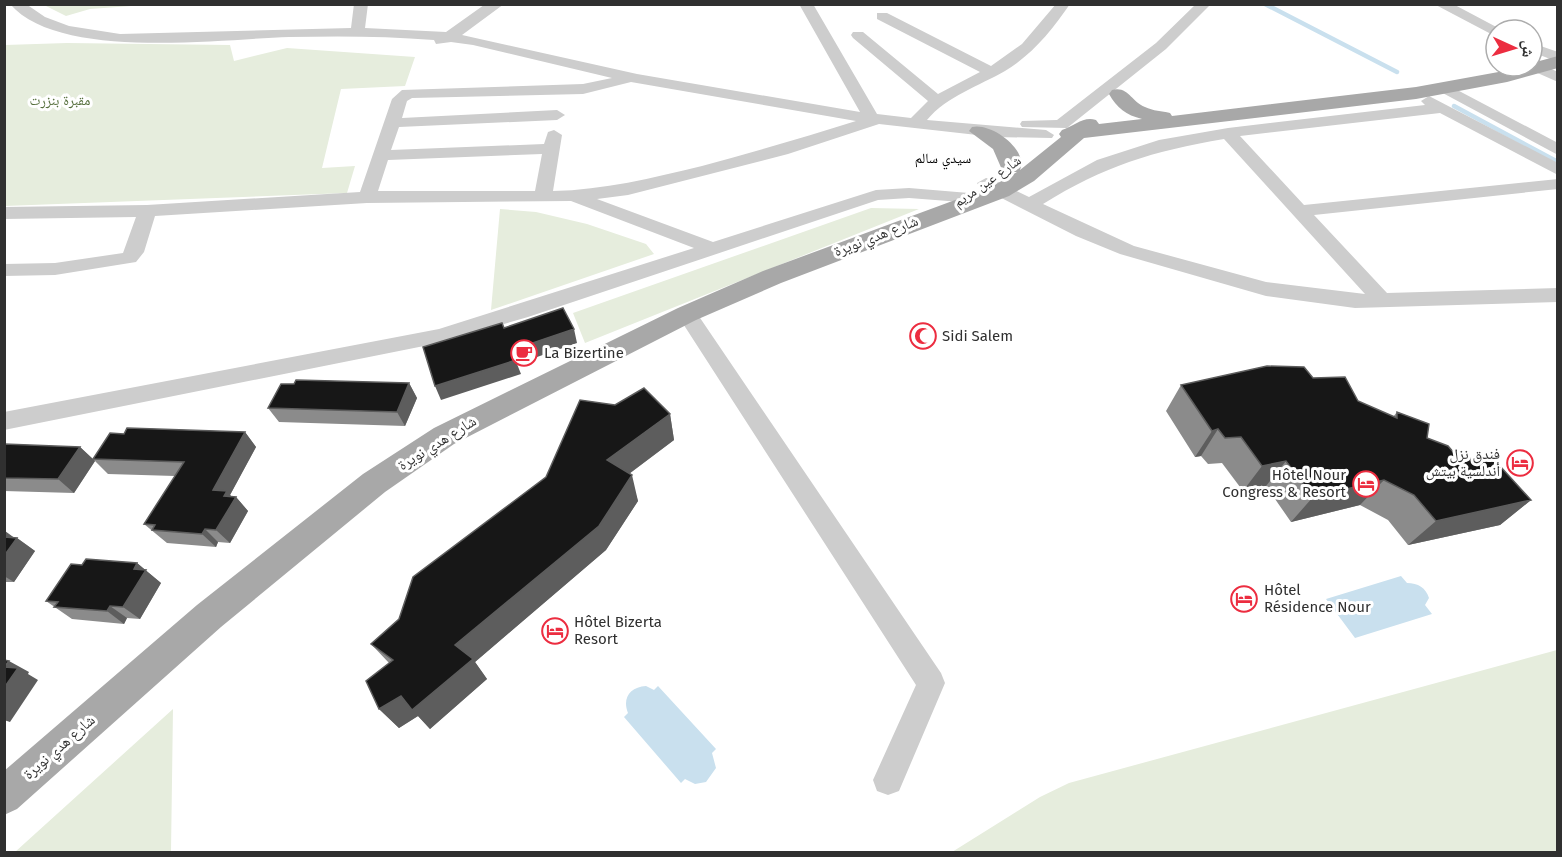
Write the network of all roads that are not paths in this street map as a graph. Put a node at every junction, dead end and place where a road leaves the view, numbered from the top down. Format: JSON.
{"nodes":[{"id":1,"x":17,"y":4,"type":"edge"},
{"id":2,"x":361,"y":4,"type":"edge"},
{"id":3,"x":497,"y":4,"type":"edge"},
{"id":4,"x":806,"y":4,"type":"edge"},
{"id":5,"x":1204,"y":4,"type":"edge"},
{"id":6,"x":1441,"y":4,"type":"edge"},
{"id":7,"x":1057,"y":7,"type":"edge"},
{"id":8,"x":882,"y":16,"type":"dead end"},
{"id":9,"x":1484,"y":25,"type":"edge"},
{"id":10,"x":356,"y":32,"type":"junction"},
{"id":11,"x":328,"y":33,"type":"junction"},
{"id":12,"x":858,"y":35,"type":"dead end"},
{"id":13,"x":449,"y":37,"type":"junction"},
{"id":14,"x":1161,"y":46,"type":"junction"},
{"id":15,"x":991,"y":72,"type":"junction"},
{"id":16,"x":634,"y":78,"type":"junction"},
{"id":17,"x":1506,"y":78,"type":"edge"},
{"id":18,"x":564,"y":90,"type":"junction"},
{"id":19,"x":1119,"y":94,"type":"junction"},
{"id":20,"x":1443,"y":98,"type":"junction"},
{"id":21,"x":936,"y":100,"type":"junction"},
{"id":22,"x":1092,"y":100,"type":"junction"},
{"id":23,"x":1254,"y":111,"type":"junction"},
{"id":24,"x":557,"y":115,"type":"junction"},
{"id":25,"x":1163,"y":117,"type":"junction"},
{"id":26,"x":882,"y":118,"type":"junction"},
{"id":27,"x":916,"y":121,"type":"junction"},
{"id":28,"x":1186,"y":122,"type":"junction"},
{"id":29,"x":392,"y":123,"type":"junction"},
{"id":30,"x":1013,"y":124,"type":"junction"},
{"id":31,"x":1068,"y":130,"type":"junction"},
{"id":32,"x":979,"y":131,"type":"junction"},
{"id":33,"x":1228,"y":133,"type":"junction"},
{"id":34,"x":551,"y":149,"type":"junction"},
{"id":35,"x":1557,"y":150,"type":"edge"},
{"id":36,"x":380,"y":155,"type":"junction"},
{"id":37,"x":1557,"y":170,"type":"edge"},
{"id":38,"x":1018,"y":171,"type":"junction"},
{"id":39,"x":1557,"y":184,"type":"edge"},
{"id":40,"x":543,"y":196,"type":"junction"},
{"id":41,"x":572,"y":196,"type":"junction"},
{"id":42,"x":975,"y":196,"type":"junction"},
{"id":43,"x":367,"y":197,"type":"junction"},
{"id":44,"x":1029,"y":206,"type":"junction"},
{"id":45,"x":147,"y":211,"type":"junction"},
{"id":46,"x":1300,"y":211,"type":"junction"},
{"id":47,"x":4,"y":213,"type":"edge"},
{"id":48,"x":711,"y":248,"type":"junction"},
{"id":49,"x":4,"y":270,"type":"edge"},
{"id":50,"x":1557,"y":295,"type":"edge"},
{"id":51,"x":1382,"y":300,"type":"junction"},
{"id":52,"x":687,"y":314,"type":"junction"},
{"id":53,"x":4,"y":421,"type":"edge"},
{"id":54,"x":888,"y":780,"type":"dead end"},
{"id":55,"x":4,"y":796,"type":"edge"}],
"edges":[{"from":1,"to":11,"type":"street"},
{"from":2,"to":10,"type":"street"},
{"from":3,"to":13,"type":"street"},
{"from":4,"to":26,"type":"street"},
{"from":5,"to":14,"type":"street","name":"شارع عين مريم"},
{"from":6,"to":9,"type":"street"},
{"from":7,"to":15,"type":"street"},
{"from":8,"to":15,"type":"street"},
{"from":10,"to":11,"type":"street"},
{"from":10,"to":13,"type":"street"},
{"from":11,"to":13,"type":"street"},
{"from":12,"to":21,"type":"street"},
{"from":13,"to":16,"type":"street"},
{"from":14,"to":19,"type":"street","name":"شارع عين مريم"},
{"from":14,"to":22,"type":"street","name":"شارع عين مريم"},
{"from":15,"to":21,"type":"street"},
{"from":16,"to":18,"type":"street"},
{"from":16,"to":26,"type":"street"},
{"from":17,"to":20,"type":"main road"},
{"from":18,"to":24,"type":"street"},
{"from":18,"to":29,"type":"street"},
{"from":19,"to":25,"type":"main road"},
{"from":19,"to":31,"type":"street","name":"شارع عين مريم"},
{"from":20,"to":23,"type":"main road"},
{"from":20,"to":33,"type":"street"},
{"from":20,"to":35,"type":"street"},
{"from":20,"to":37,"type":"street"},
{"from":21,"to":27,"type":"street"},
{"from":22,"to":30,"type":"street"},
{"from":22,"to":31,"type":"street","name":"شارع عين مريم"},
{"from":23,"to":25,"type":"main road"},
{"from":23,"to":28,"type":"main road"},
{"from":24,"to":29,"type":"street"},
{"from":24,"to":34,"type":"street"},
{"from":25,"to":31,"type":"main road"},
{"from":26,"to":27,"type":"street"},
{"from":26,"to":41,"type":"street"},
{"from":27,"to":30,"type":"street"},
{"from":27,"to":32,"type":"street"},
{"from":28,"to":31,"type":"main road"},
{"from":28,"to":38,"type":"main road"},
{"from":29,"to":36,"type":"street"},
{"from":30,"to":31,"type":"street"},
{"from":31,"to":32,"type":"street"},
{"from":31,"to":38,"type":"main road","name":"شارع عين مريم"},
{"from":31,"to":38,"type":"main road","name":"شارع عين مريم"},
{"from":32,"to":38,"type":"main road"},
{"from":33,"to":44,"type":"street"},
{"from":33,"to":46,"type":"street"},
{"from":34,"to":36,"type":"street"},
{"from":34,"to":40,"type":"street"},
{"from":36,"to":43,"type":"street"},
{"from":38,"to":42,"type":"main road","name":"شارع عين مريم"},
{"from":39,"to":46,"type":"street"},
{"from":40,"to":41,"type":"street"},
{"from":40,"to":43,"type":"street"},
{"from":41,"to":48,"type":"street"},
{"from":42,"to":44,"type":"street"},
{"from":42,"to":48,"type":"street"},
{"from":42,"to":52,"type":"main road","name":"شارع هدي نويرة"},
{"from":43,"to":45,"type":"street"},
{"from":44,"to":51,"type":"street"},
{"from":45,"to":47,"type":"street"},
{"from":45,"to":49,"type":"street"},
{"from":46,"to":51,"type":"street"},
{"from":48,"to":53,"type":"street"},
{"from":50,"to":51,"type":"street"},
{"from":52,"to":54,"type":"street"},
{"from":52,"to":55,"type":"main road","name":"شارع هدي نويرة"}]}
